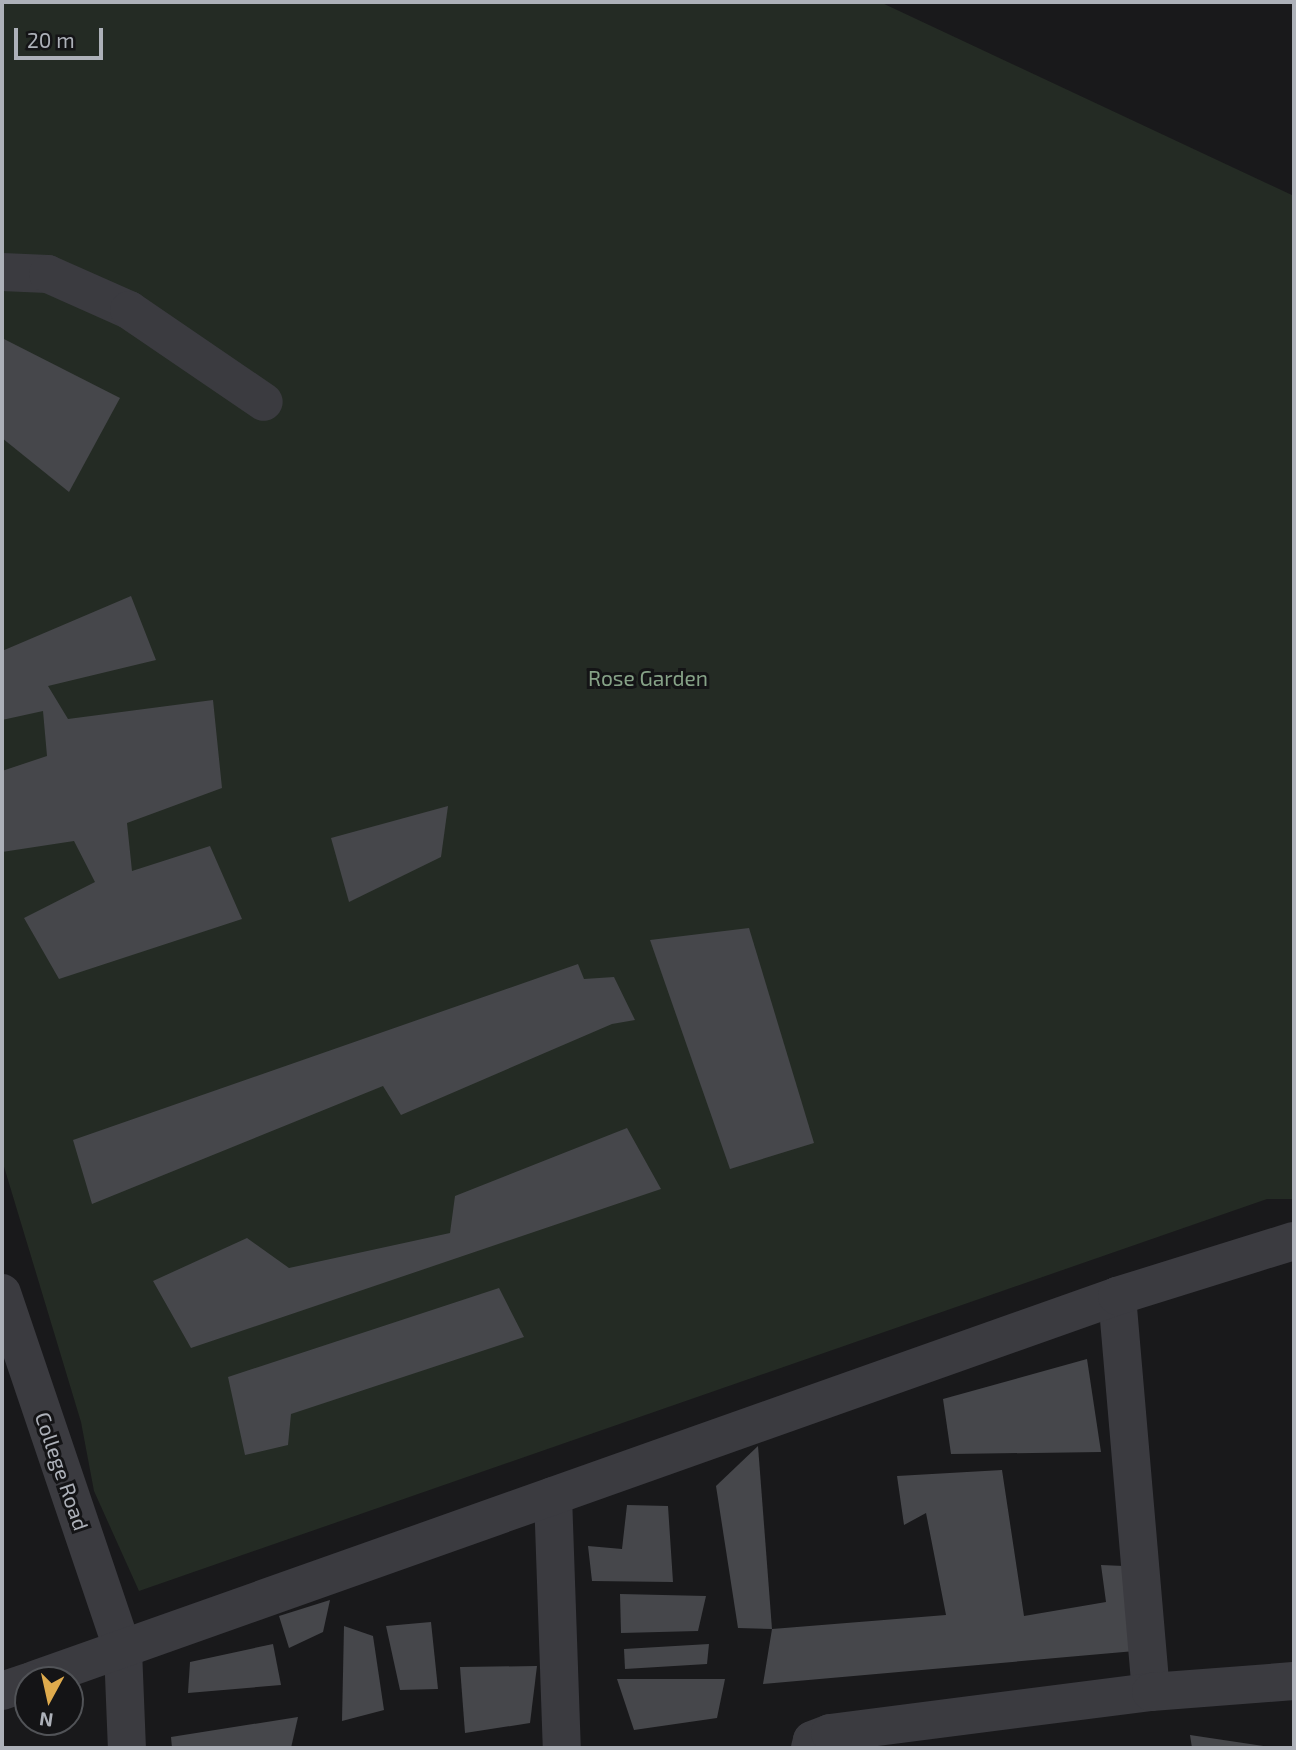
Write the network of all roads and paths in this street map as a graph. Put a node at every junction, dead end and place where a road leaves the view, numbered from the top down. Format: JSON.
{"nodes":[{"id":1,"x":2,"y":272,"type":"edge"},
{"id":2,"x":264,"y":402,"type":"dead end"},
{"id":3,"x":1294,"y":1241,"type":"edge"},
{"id":4,"x":2,"y":1293,"type":"edge"},
{"id":5,"x":1117,"y":1296,"type":"junction"},
{"id":6,"x":553,"y":1496,"type":"junction"},
{"id":7,"x":123,"y":1650,"type":"junction"},
{"id":8,"x":76,"y":1666,"type":"edge"},
{"id":9,"x":1294,"y":1681,"type":"edge"},
{"id":10,"x":1152,"y":1692,"type":"junction"},
{"id":11,"x":127,"y":1748,"type":"edge"},
{"id":12,"x":562,"y":1748,"type":"edge"},
{"id":13,"x":810,"y":1748,"type":"edge"}],
"edges":[{"from":1,"to":2,"type":"street"},
{"from":3,"to":5,"type":"street"},
{"from":4,"to":7,"type":"street","name":"College Road"},
{"from":5,"to":6,"type":"street"},
{"from":5,"to":10,"type":"street"},
{"from":6,"to":7,"type":"street"},
{"from":6,"to":12,"type":"street"},
{"from":7,"to":8,"type":"street"},
{"from":7,"to":11,"type":"street","name":"College Road"},
{"from":9,"to":10,"type":"street"},
{"from":10,"to":13,"type":"street"}]}
